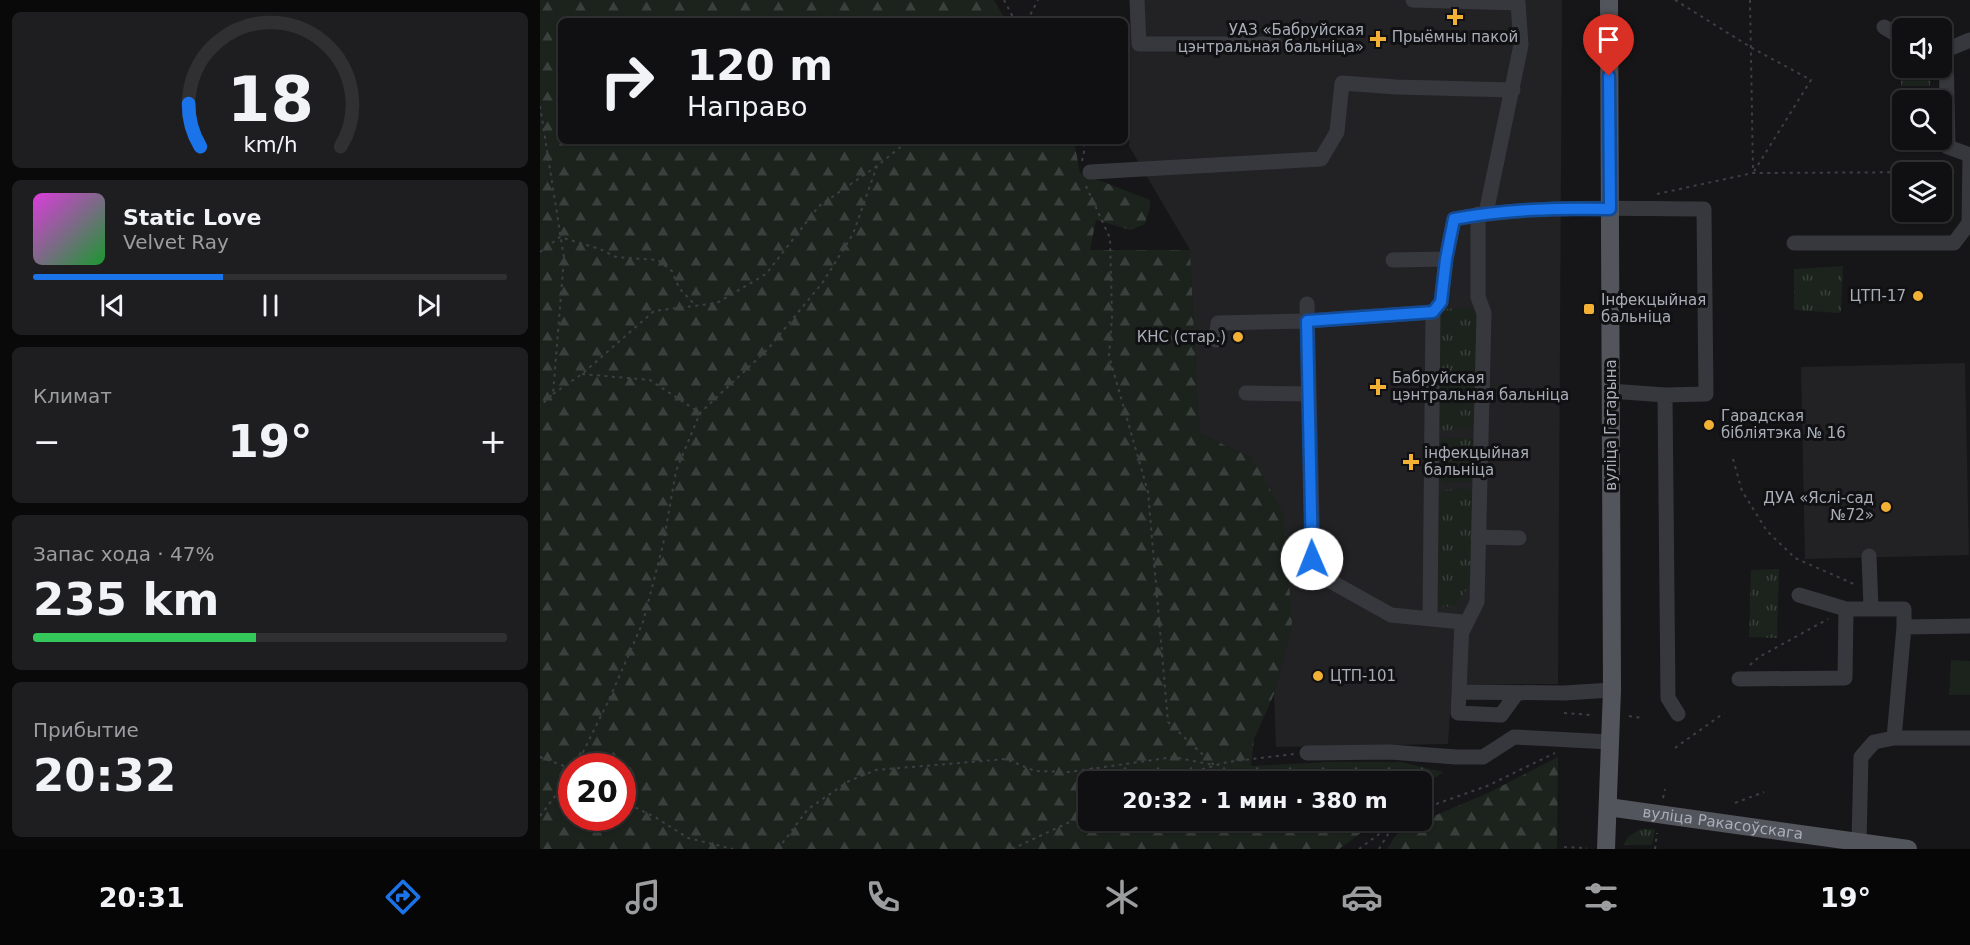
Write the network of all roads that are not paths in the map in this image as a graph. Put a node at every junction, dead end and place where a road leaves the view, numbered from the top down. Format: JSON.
{"nodes":[{"id":1,"x":1137,"y":0,"type":"edge"},
{"id":2,"x":1413,"y":0,"type":"edge"},
{"id":3,"x":1609,"y":0,"type":"edge"},
{"id":4,"x":1884,"y":27,"type":"dead end"},
{"id":5,"x":1892,"y":32,"type":"edge"},
{"id":6,"x":1970,"y":40,"type":"edge"},
{"id":7,"x":1275,"y":44,"type":"dead end"},
{"id":8,"x":1952,"y":47,"type":"edge"},
{"id":9,"x":1945,"y":78,"type":"edge"},
{"id":10,"x":1513,"y":90,"type":"junction"},
{"id":11,"x":1970,"y":155,"type":"edge"},
{"id":12,"x":1085,"y":172,"type":"road end"},
{"id":13,"x":1970,"y":172,"type":"edge"},
{"id":14,"x":1610,"y":209,"type":"junction"},
{"id":15,"x":1482,"y":214,"type":"junction"},
{"id":16,"x":1970,"y":224,"type":"edge"},
{"id":17,"x":1794,"y":243,"type":"dead end"},
{"id":18,"x":1446,"y":259,"type":"junction"},
{"id":19,"x":1393,"y":260,"type":"dead end"},
{"id":20,"x":1307,"y":304,"type":"dead end"},
{"id":21,"x":1433,"y":312,"type":"junction"},
{"id":22,"x":1307,"y":321,"type":"junction"},
{"id":23,"x":1216,"y":340,"type":"dead end"},
{"id":24,"x":1610,"y":391,"type":"junction"},
{"id":25,"x":1246,"y":393,"type":"dead end"},
{"id":26,"x":1309,"y":394,"type":"junction"},
{"id":27,"x":1665,"y":395,"type":"junction"},
{"id":28,"x":1478,"y":537,"type":"junction"},
{"id":29,"x":1519,"y":538,"type":"dead end"},
{"id":30,"x":1869,"y":556,"type":"dead end"},
{"id":31,"x":1799,"y":596,"type":"dead end"},
{"id":32,"x":1871,"y":608,"type":"junction"},
{"id":33,"x":1846,"y":609,"type":"junction"},
{"id":34,"x":1430,"y":619,"type":"junction"},
{"id":35,"x":1970,"y":626,"type":"edge"},
{"id":36,"x":1904,"y":627,"type":"junction"},
{"id":37,"x":1462,"y":630,"type":"junction"},
{"id":38,"x":1742,"y":675,"type":"road end"},
{"id":39,"x":1612,"y":690,"type":"junction"},
{"id":40,"x":1459,"y":692,"type":"junction"},
{"id":41,"x":1517,"y":693,"type":"junction"},
{"id":42,"x":1678,"y":714,"type":"dead end"},
{"id":43,"x":1894,"y":738,"type":"junction"},
{"id":44,"x":1970,"y":738,"type":"edge"},
{"id":45,"x":1610,"y":742,"type":"junction"},
{"id":46,"x":1306,"y":753,"type":"road end"},
{"id":47,"x":1608,"y":807,"type":"junction"},
{"id":48,"x":1859,"y":842,"type":"junction"},
{"id":49,"x":1606,"y":849,"type":"edge"},
{"id":50,"x":1908,"y":849,"type":"edge"}],
"edges":[{"from":1,"to":7,"type":"lane"},
{"from":2,"to":10,"type":"lane"},
{"from":3,"to":14,"type":"main road","name":"вуліца Гагарына"},
{"from":4,"to":5,"type":"lane"},
{"from":6,"to":8,"type":"lane"},
{"from":9,"to":11,"type":"lane"},
{"from":10,"to":12,"type":"lane"},
{"from":10,"to":15,"type":"lane"},
{"from":11,"to":13,"type":"lane"},
{"from":13,"to":16,"type":"lane"},
{"from":14,"to":15,"type":"lane"},
{"from":14,"to":24,"type":"main road","name":"вуліца Гагарына"},
{"from":14,"to":27,"type":"lane"},
{"from":15,"to":18,"type":"lane"},
{"from":15,"to":28,"type":"lane"},
{"from":16,"to":17,"type":"lane"},
{"from":18,"to":19,"type":"lane"},
{"from":18,"to":21,"type":"lane"},
{"from":20,"to":22,"type":"lane"},
{"from":21,"to":22,"type":"lane"},
{"from":21,"to":34,"type":"lane"},
{"from":22,"to":23,"type":"lane"},
{"from":22,"to":26,"type":"lane"},
{"from":24,"to":27,"type":"lane"},
{"from":24,"to":39,"type":"main road","name":"вуліца Гагарына"},
{"from":25,"to":26,"type":"lane"},
{"from":26,"to":34,"type":"lane"},
{"from":27,"to":42,"type":"lane"},
{"from":28,"to":29,"type":"lane"},
{"from":28,"to":37,"type":"lane"},
{"from":30,"to":32,"type":"lane"},
{"from":31,"to":33,"type":"lane"},
{"from":32,"to":33,"type":"lane"},
{"from":32,"to":36,"type":"lane"},
{"from":33,"to":38,"type":"lane"},
{"from":34,"to":37,"type":"lane"},
{"from":35,"to":36,"type":"lane"},
{"from":36,"to":43,"type":"lane"},
{"from":37,"to":40,"type":"lane"},
{"from":39,"to":41,"type":"lane"},
{"from":39,"to":45,"type":"main road","name":"вуліца Гагарына"},
{"from":40,"to":41,"type":"lane"},
{"from":40,"to":41,"type":"lane"},
{"from":43,"to":44,"type":"lane"},
{"from":43,"to":48,"type":"lane"},
{"from":45,"to":46,"type":"lane"},
{"from":45,"to":47,"type":"main road","name":"вуліца Гагарына"},
{"from":47,"to":48,"type":"main road","name":"вуліца Ракасоўскага"},
{"from":47,"to":49,"type":"main road","name":"вуліца Гагарына"},
{"from":48,"to":50,"type":"main road","name":"вуліца Ракасоўскага"}]}
